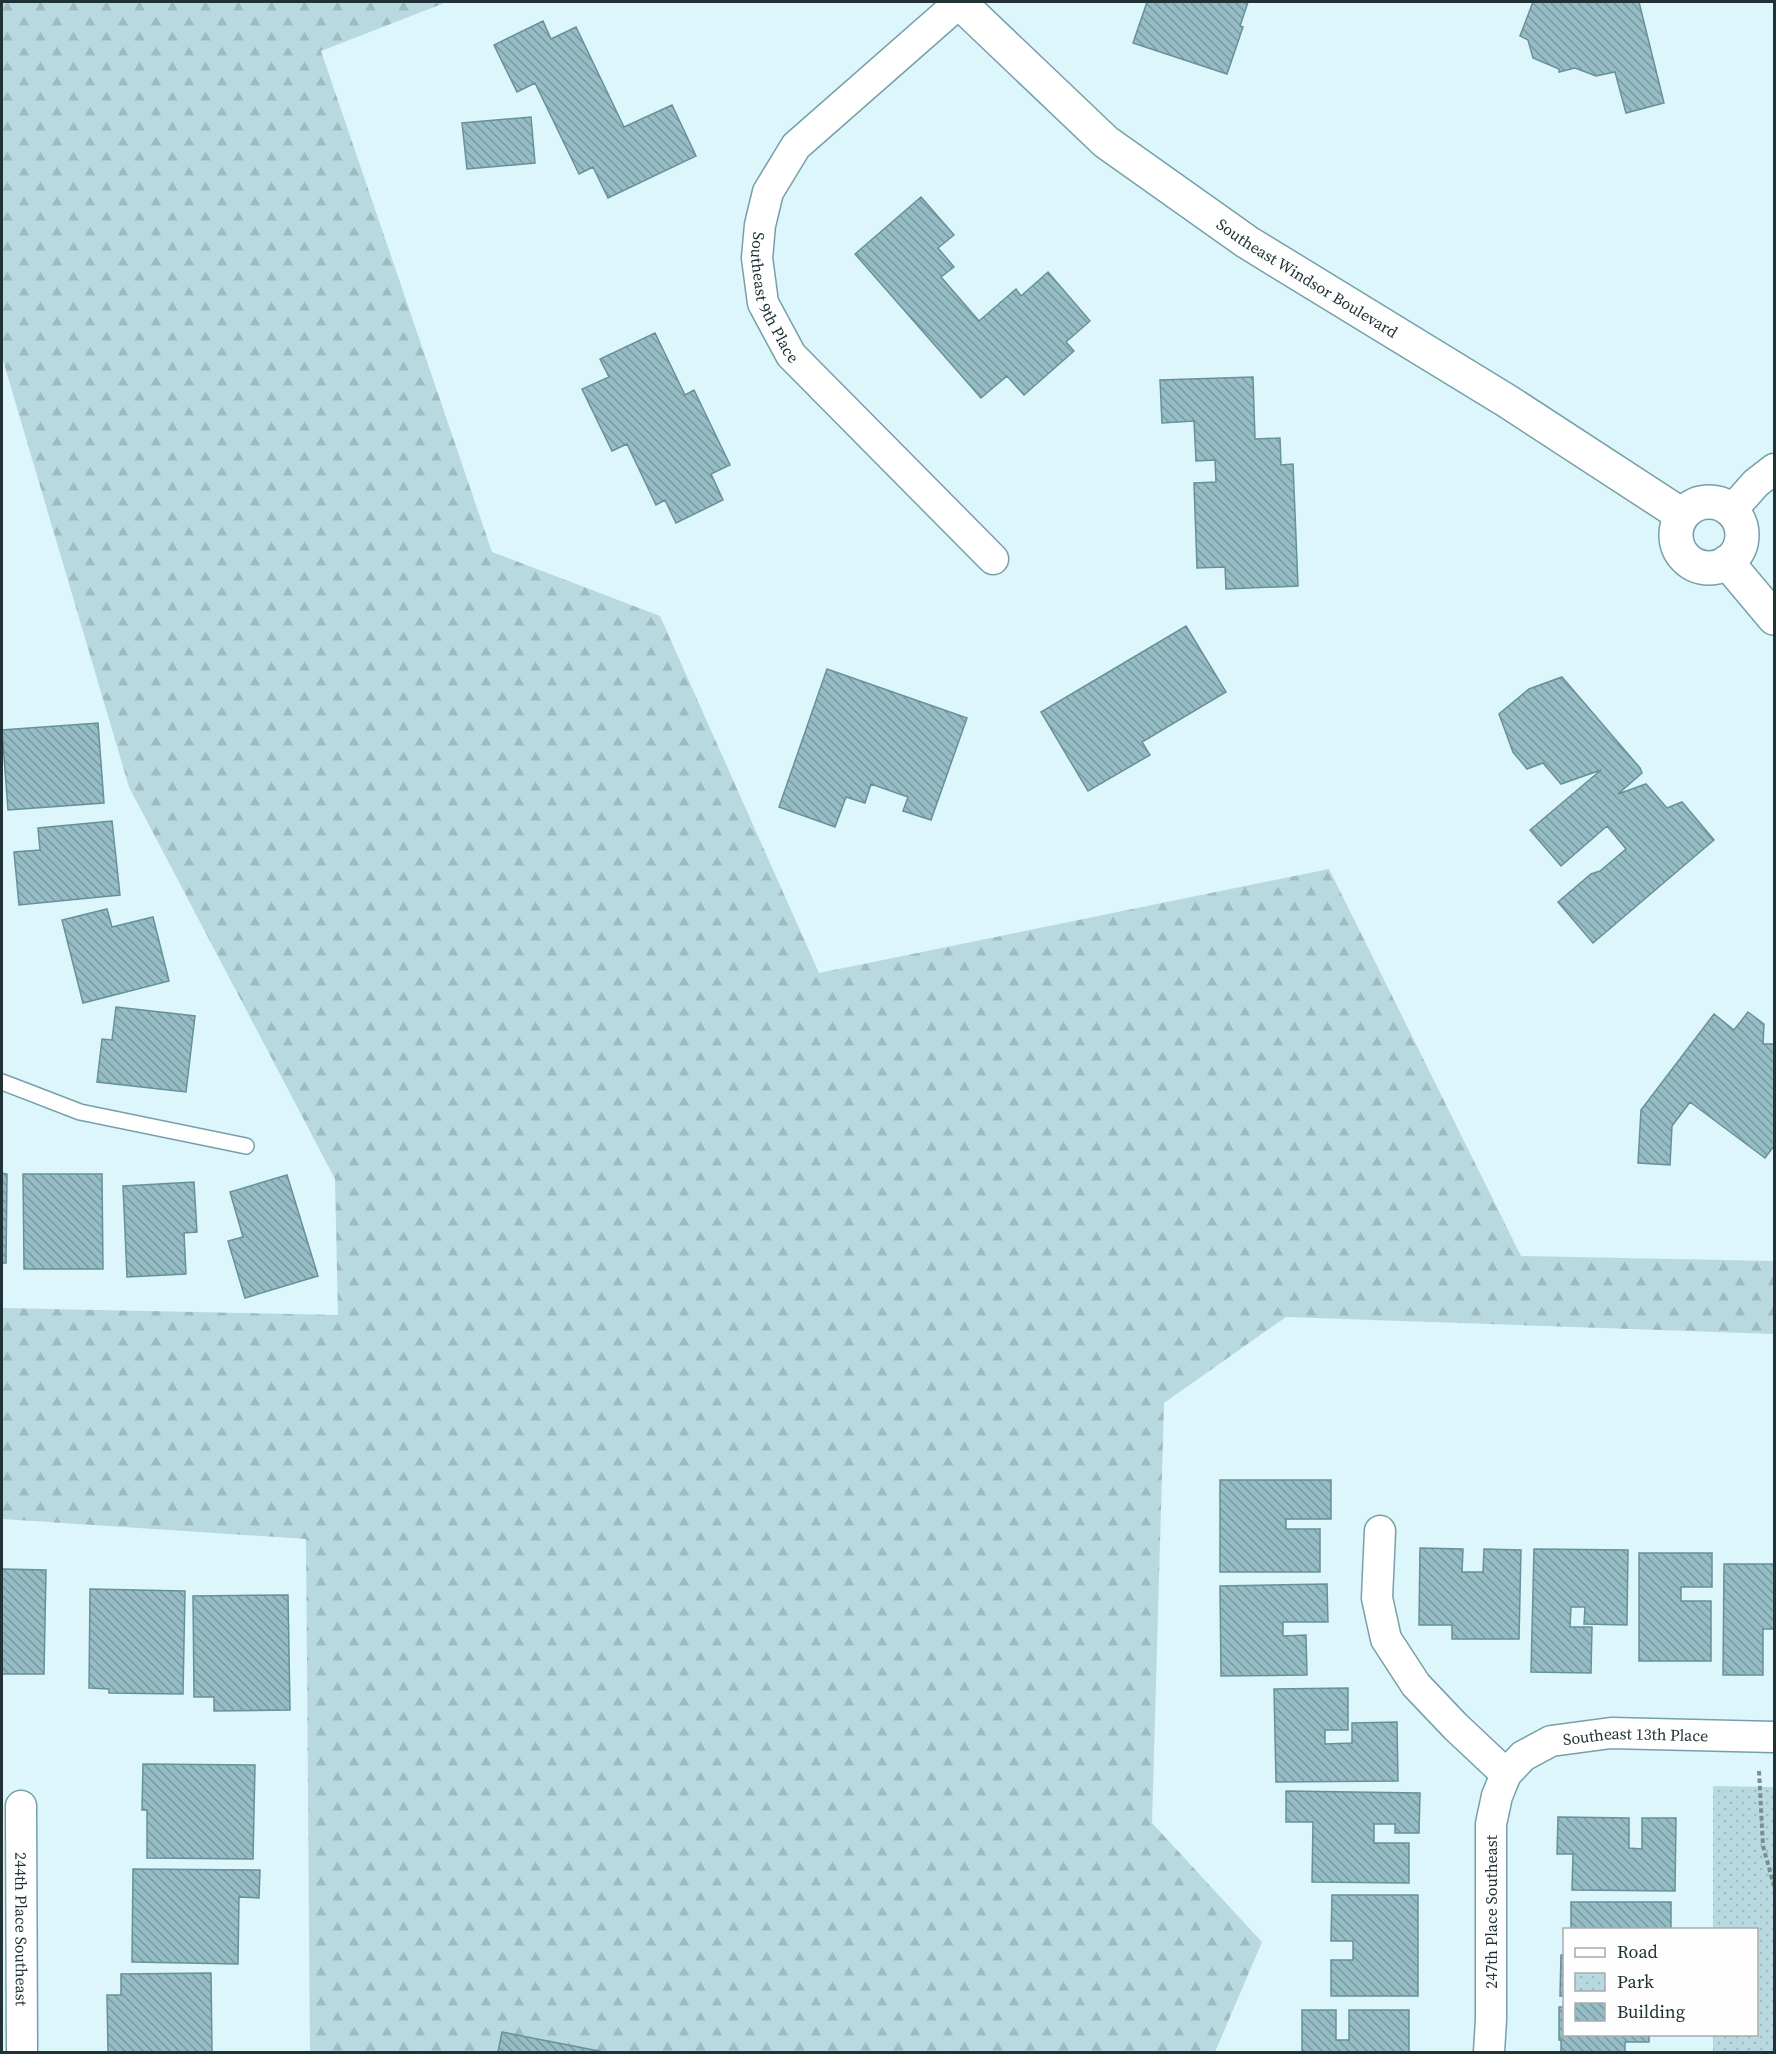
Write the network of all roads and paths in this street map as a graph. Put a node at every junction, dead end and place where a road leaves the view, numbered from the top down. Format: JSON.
{"nodes":[{"id":1,"x":960,"y":2,"type":"edge"},
{"id":2,"x":1774,"y":469,"type":"edge"},
{"id":3,"x":1731,"y":511,"type":"junction"},
{"id":4,"x":1682,"y":515,"type":"junction"},
{"id":5,"x":993,"y":559,"type":"dead end"},
{"id":6,"x":1727,"y":562,"type":"junction"},
{"id":7,"x":1774,"y":618,"type":"edge"},
{"id":8,"x":2,"y":1082,"type":"edge"},
{"id":9,"x":246,"y":1146,"type":"dead end"},
{"id":10,"x":1380,"y":1531,"type":"dead end"},
{"id":11,"x":1766,"y":1737,"type":"edge"},
{"id":12,"x":1506,"y":1774,"type":"junction"},
{"id":13,"x":21,"y":1806,"type":"dead end"},
{"id":14,"x":1774,"y":1886,"type":"edge"},
{"id":15,"x":22,"y":2052,"type":"edge"},
{"id":16,"x":1489,"y":2052,"type":"edge"}],
"edges":[{"from":1,"to":4,"type":"street","name":"Southeast Windsor Boulevard"},
{"from":1,"to":5,"type":"street","name":"Southeast 9th Place"},
{"from":2,"to":3,"type":"street"},
{"from":3,"to":4,"type":"street"},
{"from":3,"to":6,"type":"street"},
{"from":4,"to":6,"type":"street"},
{"from":6,"to":7,"type":"street"},
{"from":8,"to":9,"type":"lane"},
{"from":10,"to":12,"type":"street"},
{"from":11,"to":12,"type":"street","name":"Southeast 13th Place"},
{"from":11,"to":14,"type":"path"},
{"from":12,"to":16,"type":"street","name":"247th Place Southeast"},
{"from":13,"to":15,"type":"street","name":"244th Place Southeast"}]}
